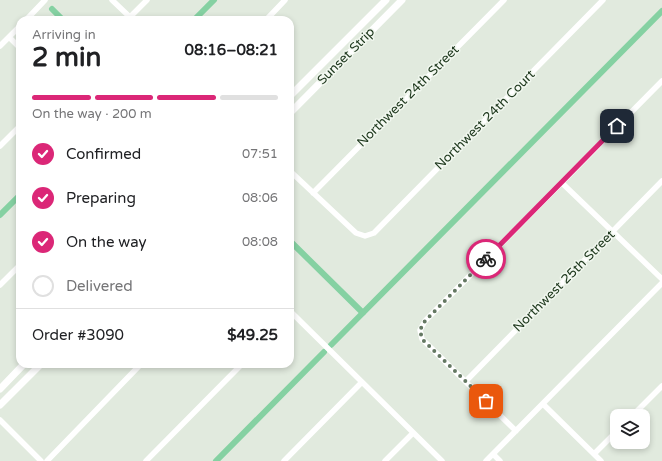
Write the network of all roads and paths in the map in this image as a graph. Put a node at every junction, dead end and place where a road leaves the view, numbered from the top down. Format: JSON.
{"nodes":[{"id":1,"x":45,"y":0,"type":"edge"},
{"id":2,"x":112,"y":0,"type":"edge"},
{"id":3,"x":147,"y":0,"type":"edge"},
{"id":4,"x":285,"y":0,"type":"edge"},
{"id":5,"x":386,"y":0,"type":"edge"},
{"id":6,"x":402,"y":0,"type":"edge"},
{"id":7,"x":504,"y":0,"type":"edge"},
{"id":8,"x":603,"y":0,"type":"edge"},
{"id":9,"x":30,"y":16,"type":"edge"},
{"id":10,"x":128,"y":16,"type":"edge"},
{"id":11,"x":134,"y":16,"type":"edge"},
{"id":12,"x":270,"y":16,"type":"edge"},
{"id":13,"x":16,"y":30,"type":"edge"},
{"id":14,"x":9,"y":37,"type":"junction"},
{"id":15,"x":16,"y":44,"type":"edge"},
{"id":16,"x":0,"y":46,"type":"edge"},
{"id":17,"x":662,"y":81,"type":"edge"},
{"id":18,"x":294,"y":92,"type":"edge"},
{"id":19,"x":294,"y":109,"type":"edge"},
{"id":20,"x":16,"y":130,"type":"edge"},
{"id":21,"x":0,"y":146,"type":"edge"},
{"id":22,"x":294,"y":175,"type":"edge"},
{"id":23,"x":662,"y":181,"type":"edge"},
{"id":24,"x":562,"y":183,"type":"junction"},
{"id":25,"x":313,"y":193,"type":"junction"},
{"id":26,"x":613,"y":231,"type":"junction"},
{"id":27,"x":16,"y":269,"type":"edge"},
{"id":28,"x":662,"y":279,"type":"edge"},
{"id":29,"x":662,"y":283,"type":"edge"},
{"id":30,"x":0,"y":285,"type":"edge"},
{"id":31,"x":294,"y":316,"type":"edge"},
{"id":32,"x":20,"y":368,"type":"edge"},
{"id":33,"x":37,"y":368,"type":"edge"},
{"id":34,"x":137,"y":368,"type":"edge"},
{"id":35,"x":238,"y":368,"type":"edge"},
{"id":36,"x":466,"y":380,"type":"junction"},
{"id":37,"x":362,"y":382,"type":"junction"},
{"id":38,"x":662,"y":386,"type":"edge"},
{"id":39,"x":0,"y":389,"type":"edge"},
{"id":40,"x":543,"y":404,"type":"junction"},
{"id":41,"x":0,"y":406,"type":"edge"},
{"id":42,"x":639,"y":409,"type":"edge"},
{"id":43,"x":0,"y":420,"type":"edge"},
{"id":44,"x":516,"y":431,"type":"junction"},
{"id":45,"x":413,"y":433,"type":"junction"},
{"id":46,"x":610,"y":438,"type":"edge"},
{"id":47,"x":493,"y":454,"type":"junction"},
{"id":48,"x":594,"y":454,"type":"junction"},
{"id":49,"x":41,"y":461,"type":"edge"},
{"id":50,"x":47,"y":461,"type":"edge"},
{"id":51,"x":146,"y":461,"type":"edge"},
{"id":52,"x":284,"y":461,"type":"edge"},
{"id":53,"x":385,"y":461,"type":"edge"},
{"id":54,"x":442,"y":461,"type":"edge"},
{"id":55,"x":486,"y":461,"type":"edge"},
{"id":56,"x":500,"y":461,"type":"edge"},
{"id":57,"x":601,"y":461,"type":"edge"}],
"edges":[{"from":1,"to":9,"type":"street"},
{"from":2,"to":10,"type":"street"},
{"from":3,"to":11,"type":"street"},
{"from":4,"to":12,"type":"street"},
{"from":5,"to":18,"type":"street","name":"Sunset Strip"},
{"from":6,"to":19,"type":"street","name":"Sunset Strip"},
{"from":7,"to":25,"type":"street","name":"Northwest 24th Street"},
{"from":8,"to":25,"type":"street","name":"Northwest 24th Court"},
{"from":13,"to":14,"type":"street"},
{"from":14,"to":15,"type":"street"},
{"from":14,"to":16,"type":"street"},
{"from":17,"to":24,"type":"street"},
{"from":20,"to":21,"type":"street"},
{"from":22,"to":25,"type":"street"},
{"from":23,"to":26,"type":"street","name":"Northwest 25th Street"},
{"from":24,"to":26,"type":"street"},
{"from":24,"to":36,"type":"street"},
{"from":26,"to":28,"type":"street"},
{"from":26,"to":36,"type":"street","name":"Northwest 25th Street"},
{"from":27,"to":30,"type":"street"},
{"from":29,"to":40,"type":"street"},
{"from":31,"to":37,"type":"street"},
{"from":32,"to":39,"type":"street"},
{"from":33,"to":41,"type":"street"},
{"from":34,"to":50,"type":"street"},
{"from":35,"to":51,"type":"street"},
{"from":36,"to":44,"type":"street"},
{"from":37,"to":45,"type":"street"},
{"from":37,"to":52,"type":"street"},
{"from":38,"to":42,"type":"street"},
{"from":40,"to":44,"type":"street"},
{"from":40,"to":48,"type":"street"},
{"from":43,"to":49,"type":"street"},
{"from":44,"to":47,"type":"street"},
{"from":45,"to":53,"type":"street"},
{"from":45,"to":54,"type":"street"},
{"from":46,"to":48,"type":"street"},
{"from":47,"to":55,"type":"street"},
{"from":47,"to":56,"type":"street"},
{"from":48,"to":57,"type":"street"}]}
